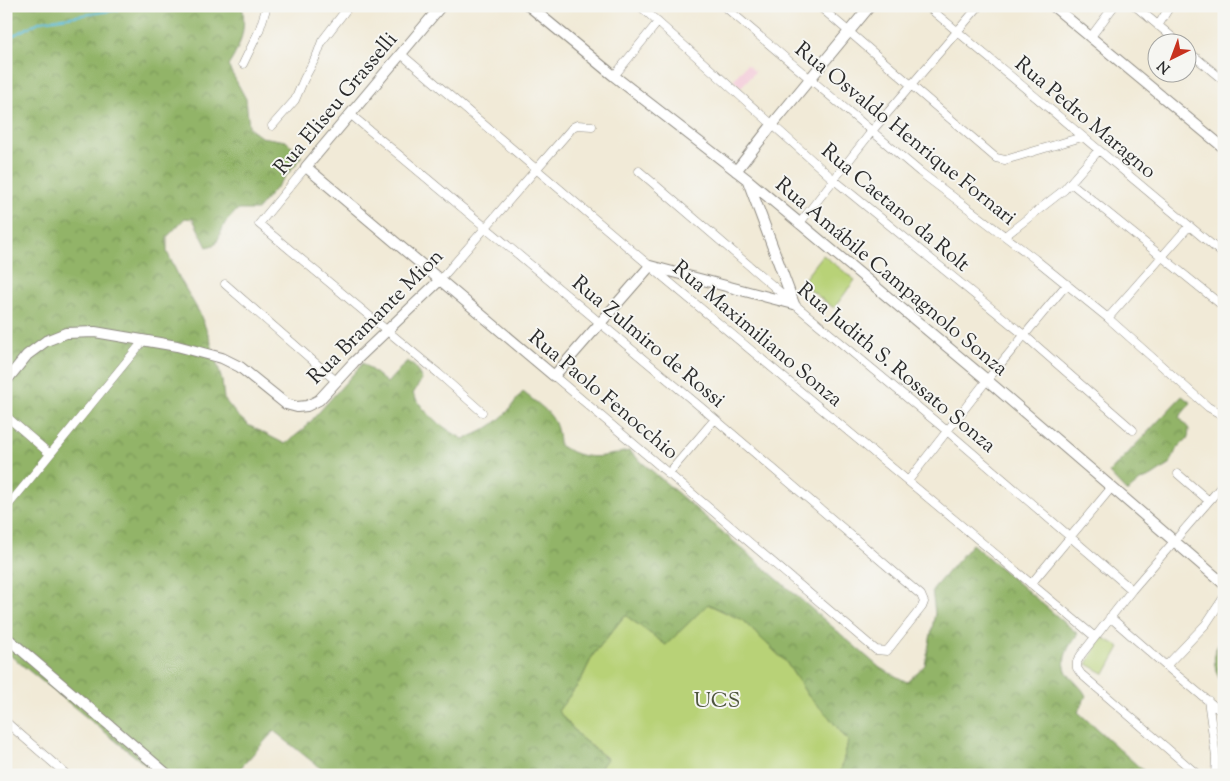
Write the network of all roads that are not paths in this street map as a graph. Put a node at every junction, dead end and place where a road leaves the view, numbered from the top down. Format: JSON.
{"nodes":[{"id":1,"x":268,"y":6,"type":"edge"},
{"id":2,"x":349,"y":6,"type":"edge"},
{"id":3,"x":441,"y":6,"type":"edge"},
{"id":4,"x":529,"y":6,"type":"edge"},
{"id":5,"x":640,"y":6,"type":"edge"},
{"id":6,"x":724,"y":6,"type":"edge"},
{"id":7,"x":819,"y":6,"type":"edge"},
{"id":8,"x":870,"y":6,"type":"edge"},
{"id":9,"x":926,"y":6,"type":"edge"},
{"id":10,"x":979,"y":6,"type":"edge"},
{"id":11,"x":1053,"y":6,"type":"edge"},
{"id":12,"x":1114,"y":6,"type":"edge"},
{"id":13,"x":1135,"y":6,"type":"edge"},
{"id":14,"x":1170,"y":6,"type":"edge"},
{"id":15,"x":658,"y":22,"type":"junction"},
{"id":16,"x":1158,"y":26,"type":"junction"},
{"id":17,"x":849,"y":32,"type":"junction"},
{"id":18,"x":957,"y":32,"type":"junction"},
{"id":19,"x":1166,"y":32,"type":"edge"},
{"id":20,"x":1090,"y":38,"type":"junction"},
{"id":21,"x":401,"y":54,"type":"junction"},
{"id":22,"x":1198,"y":59,"type":"edge"},
{"id":23,"x":243,"y":64,"type":"dead end"},
{"id":24,"x":614,"y":76,"type":"junction"},
{"id":25,"x":809,"y":78,"type":"junction"},
{"id":26,"x":1224,"y":81,"type":"edge"},
{"id":27,"x":912,"y":86,"type":"junction"},
{"id":28,"x":350,"y":114,"type":"junction"},
{"id":29,"x":772,"y":125,"type":"junction"},
{"id":30,"x":272,"y":126,"type":"dead end"},
{"id":31,"x":592,"y":126,"type":"dead end"},
{"id":32,"x":872,"y":131,"type":"junction"},
{"id":33,"x":1082,"y":137,"type":"junction"},
{"id":34,"x":1224,"y":148,"type":"edge"},
{"id":35,"x":1098,"y":151,"type":"junction"},
{"id":36,"x":306,"y":167,"type":"junction"},
{"id":37,"x":536,"y":169,"type":"junction"},
{"id":38,"x":639,"y":171,"type":"dead end"},
{"id":39,"x":736,"y":172,"type":"junction"},
{"id":40,"x":833,"y":179,"type":"junction"},
{"id":41,"x":748,"y":180,"type":"junction"},
{"id":42,"x":1071,"y":183,"type":"junction"},
{"id":43,"x":799,"y":224,"type":"junction"},
{"id":44,"x":1189,"y":226,"type":"junction"},
{"id":45,"x":486,"y":227,"type":"junction"},
{"id":46,"x":1005,"y":236,"type":"junction"},
{"id":47,"x":1224,"y":255,"type":"edge"},
{"id":48,"x":1162,"y":257,"type":"junction"},
{"id":49,"x":650,"y":266,"type":"junction"},
{"id":50,"x":440,"y":280,"type":"junction"},
{"id":51,"x":225,"y":284,"type":"dead end"},
{"id":52,"x":1066,"y":284,"type":"junction"},
{"id":53,"x":794,"y":304,"type":"junction"},
{"id":54,"x":1224,"y":307,"type":"edge"},
{"id":55,"x":1108,"y":318,"type":"junction"},
{"id":56,"x":600,"y":323,"type":"junction"},
{"id":57,"x":387,"y":330,"type":"junction"},
{"id":58,"x":1024,"y":335,"type":"junction"},
{"id":59,"x":144,"y":340,"type":"junction"},
{"id":60,"x":554,"y":376,"type":"junction"},
{"id":61,"x":987,"y":380,"type":"junction"},
{"id":62,"x":6,"y":381,"type":"edge"},
{"id":63,"x":336,"y":381,"type":"junction"},
{"id":64,"x":482,"y":412,"type":"dead end"},
{"id":65,"x":6,"y":416,"type":"edge"},
{"id":66,"x":1224,"y":416,"type":"edge"},
{"id":67,"x":715,"y":419,"type":"junction"},
{"id":68,"x":1134,"y":430,"type":"dead end"},
{"id":69,"x":947,"y":431,"type":"junction"},
{"id":70,"x":50,"y":454,"type":"junction"},
{"id":71,"x":668,"y":474,"type":"junction"},
{"id":72,"x":1178,"y":474,"type":"dead end"},
{"id":73,"x":908,"y":481,"type":"junction"},
{"id":74,"x":1112,"y":487,"type":"junction"},
{"id":75,"x":1220,"y":488,"type":"dead end"},
{"id":76,"x":1209,"y":501,"type":"junction"},
{"id":77,"x":6,"y":508,"type":"edge"},
{"id":78,"x":1070,"y":536,"type":"junction"},
{"id":79,"x":1174,"y":542,"type":"junction"},
{"id":80,"x":1031,"y":584,"type":"junction"},
{"id":81,"x":1224,"y":584,"type":"edge"},
{"id":82,"x":1132,"y":590,"type":"junction"},
{"id":83,"x":1224,"y":598,"type":"edge"},
{"id":84,"x":1110,"y":617,"type":"junction"},
{"id":85,"x":6,"y":637,"type":"edge"},
{"id":86,"x":1095,"y":637,"type":"junction"},
{"id":87,"x":876,"y":650,"type":"joint"},
{"id":88,"x":1166,"y":666,"type":"junction"},
{"id":89,"x":1208,"y":700,"type":"junction"},
{"id":90,"x":1224,"y":714,"type":"edge"},
{"id":91,"x":6,"y":722,"type":"edge"},
{"id":92,"x":67,"y":775,"type":"edge"},
{"id":93,"x":168,"y":775,"type":"edge"},
{"id":94,"x":1198,"y":775,"type":"edge"},
{"id":95,"x":1215,"y":775,"type":"edge"}],
"edges":[{"from":1,"to":23,"type":"street"},
{"from":2,"to":30,"type":"street"},
{"from":3,"to":21,"type":"street","name":"Rua Eliseu Grasselli"},
{"from":4,"to":24,"type":"street","name":"Rua Amábile Campagnolo Sonza"},
{"from":5,"to":15,"type":"street","name":"Rua Caetano da Rolt"},
{"from":6,"to":25,"type":"street","name":"Rua Osvaldo Henrique Fornari"},
{"from":7,"to":17,"type":"street"},
{"from":8,"to":17,"type":"street"},
{"from":9,"to":18,"type":"street","name":"Rua Pedro Maragno"},
{"from":10,"to":18,"type":"street"},
{"from":11,"to":20,"type":"street"},
{"from":12,"to":20,"type":"street"},
{"from":13,"to":16,"type":"street"},
{"from":14,"to":16,"type":"street"},
{"from":15,"to":24,"type":"street"},
{"from":15,"to":29,"type":"street","name":"Rua Caetano da Rolt"},
{"from":16,"to":19,"type":"street"},
{"from":17,"to":25,"type":"street"},
{"from":17,"to":27,"type":"street"},
{"from":18,"to":27,"type":"street"},
{"from":18,"to":33,"type":"street","name":"Rua Pedro Maragno"},
{"from":20,"to":34,"type":"street"},
{"from":21,"to":28,"type":"street","name":"Rua Eliseu Grasselli"},
{"from":21,"to":37,"type":"street","name":"Rua Maximiliano Sonza"},
{"from":22,"to":26,"type":"street"},
{"from":24,"to":39,"type":"street","name":"Rua Amábile Campagnolo Sonza"},
{"from":25,"to":29,"type":"street"},
{"from":25,"to":32,"type":"street","name":"Rua Osvaldo Henrique Fornari"},
{"from":27,"to":32,"type":"street"},
{"from":27,"to":33,"type":"street"},
{"from":28,"to":36,"type":"street","name":"Rua Eliseu Grasselli"},
{"from":28,"to":45,"type":"street","name":"Rua Zulmiro de Rossi"},
{"from":29,"to":39,"type":"street"},
{"from":29,"to":40,"type":"street","name":"Rua Caetano da Rolt"},
{"from":31,"to":37,"type":"street","name":"Rua Bramante Mion"},
{"from":32,"to":40,"type":"street"},
{"from":32,"to":46,"type":"street","name":"Rua Osvaldo Henrique Fornari"},
{"from":33,"to":35,"type":"street","name":"Rua Pedro Maragno"},
{"from":35,"to":42,"type":"street"},
{"from":35,"to":44,"type":"street","name":"Rua Pedro Maragno"},
{"from":36,"to":50,"type":"street","name":"Rua Paolo Fenocchio"},
{"from":36,"to":57,"type":"street","name":"Rua Eliseu Grasselli"},
{"from":37,"to":45,"type":"street","name":"Rua Bramante Mion"},
{"from":37,"to":49,"type":"street","name":"Rua Maximiliano Sonza"},
{"from":38,"to":53,"type":"street","name":"Rua Judith S. Rossato Sonza"},
{"from":39,"to":41,"type":"street","name":"Rua Amábile Campagnolo Sonza"},
{"from":40,"to":43,"type":"street"},
{"from":40,"to":58,"type":"street","name":"Rua Caetano da Rolt"},
{"from":41,"to":43,"type":"street","name":"Rua Amábile Campagnolo Sonza"},
{"from":41,"to":53,"type":"street"},
{"from":42,"to":46,"type":"street"},
{"from":42,"to":48,"type":"street"},
{"from":43,"to":61,"type":"street","name":"Rua Amábile Campagnolo Sonza"},
{"from":44,"to":47,"type":"street","name":"Rua Pedro Maragno"},
{"from":44,"to":48,"type":"street"},
{"from":45,"to":50,"type":"street","name":"Rua Bramante Mion"},
{"from":45,"to":56,"type":"street","name":"Rua Zulmiro de Rossi"},
{"from":46,"to":52,"type":"street","name":"Rua Osvaldo Henrique Fornari"},
{"from":48,"to":54,"type":"street"},
{"from":48,"to":55,"type":"street"},
{"from":49,"to":53,"type":"street"},
{"from":49,"to":56,"type":"street"},
{"from":49,"to":73,"type":"street","name":"Rua Maximiliano Sonza"},
{"from":50,"to":57,"type":"street","name":"Rua Bramante Mion"},
{"from":50,"to":60,"type":"street","name":"Rua Paolo Fenocchio"},
{"from":51,"to":63,"type":"street"},
{"from":52,"to":55,"type":"street","name":"Rua Osvaldo Henrique Fornari"},
{"from":52,"to":58,"type":"street"},
{"from":53,"to":69,"type":"street","name":"Rua Judith S. Rossato Sonza"},
{"from":55,"to":66,"type":"street","name":"Rua Osvaldo Henrique Fornari"},
{"from":56,"to":60,"type":"street"},
{"from":56,"to":67,"type":"street","name":"Rua Zulmiro de Rossi"},
{"from":57,"to":63,"type":"street","name":"Rua Bramante Mion"},
{"from":57,"to":64,"type":"street"},
{"from":58,"to":61,"type":"street"},
{"from":58,"to":68,"type":"street","name":"Rua Caetano da Rolt"},
{"from":59,"to":62,"type":"street","name":"Rua Bramante Mion"},
{"from":59,"to":63,"type":"street","name":"Rua Bramante Mion"},
{"from":59,"to":70,"type":"street"},
{"from":60,"to":71,"type":"street","name":"Rua Paolo Fenocchio"},
{"from":61,"to":69,"type":"street"},
{"from":61,"to":74,"type":"street","name":"Rua Amábile Campagnolo Sonza"},
{"from":65,"to":70,"type":"street"},
{"from":67,"to":71,"type":"street"},
{"from":67,"to":87,"type":"street","name":"Rua Zulmiro de Rossi"},
{"from":69,"to":73,"type":"street"},
{"from":69,"to":78,"type":"street","name":"Rua Judith S. Rossato Sonza"},
{"from":70,"to":77,"type":"street"},
{"from":71,"to":87,"type":"street","name":"Rua Paolo Fenocchio"},
{"from":72,"to":76,"type":"street"},
{"from":73,"to":80,"type":"street","name":"Rua Maximiliano Sonza"},
{"from":74,"to":78,"type":"street"},
{"from":74,"to":79,"type":"street","name":"Rua Amábile Campagnolo Sonza"},
{"from":75,"to":76,"type":"street"},
{"from":76,"to":79,"type":"street"},
{"from":78,"to":80,"type":"street"},
{"from":78,"to":82,"type":"street","name":"Rua Judith S. Rossato Sonza"},
{"from":79,"to":81,"type":"street","name":"Rua Amábile Campagnolo Sonza"},
{"from":79,"to":82,"type":"street"},
{"from":80,"to":86,"type":"street","name":"Rua Maximiliano Sonza"},
{"from":82,"to":84,"type":"street"},
{"from":83,"to":88,"type":"street"},
{"from":84,"to":86,"type":"street"},
{"from":84,"to":88,"type":"street"},
{"from":85,"to":93,"type":"street"},
{"from":86,"to":94,"type":"street"},
{"from":88,"to":89,"type":"street"},
{"from":89,"to":90,"type":"street"},
{"from":89,"to":95,"type":"street"},
{"from":91,"to":92,"type":"street"}]}
